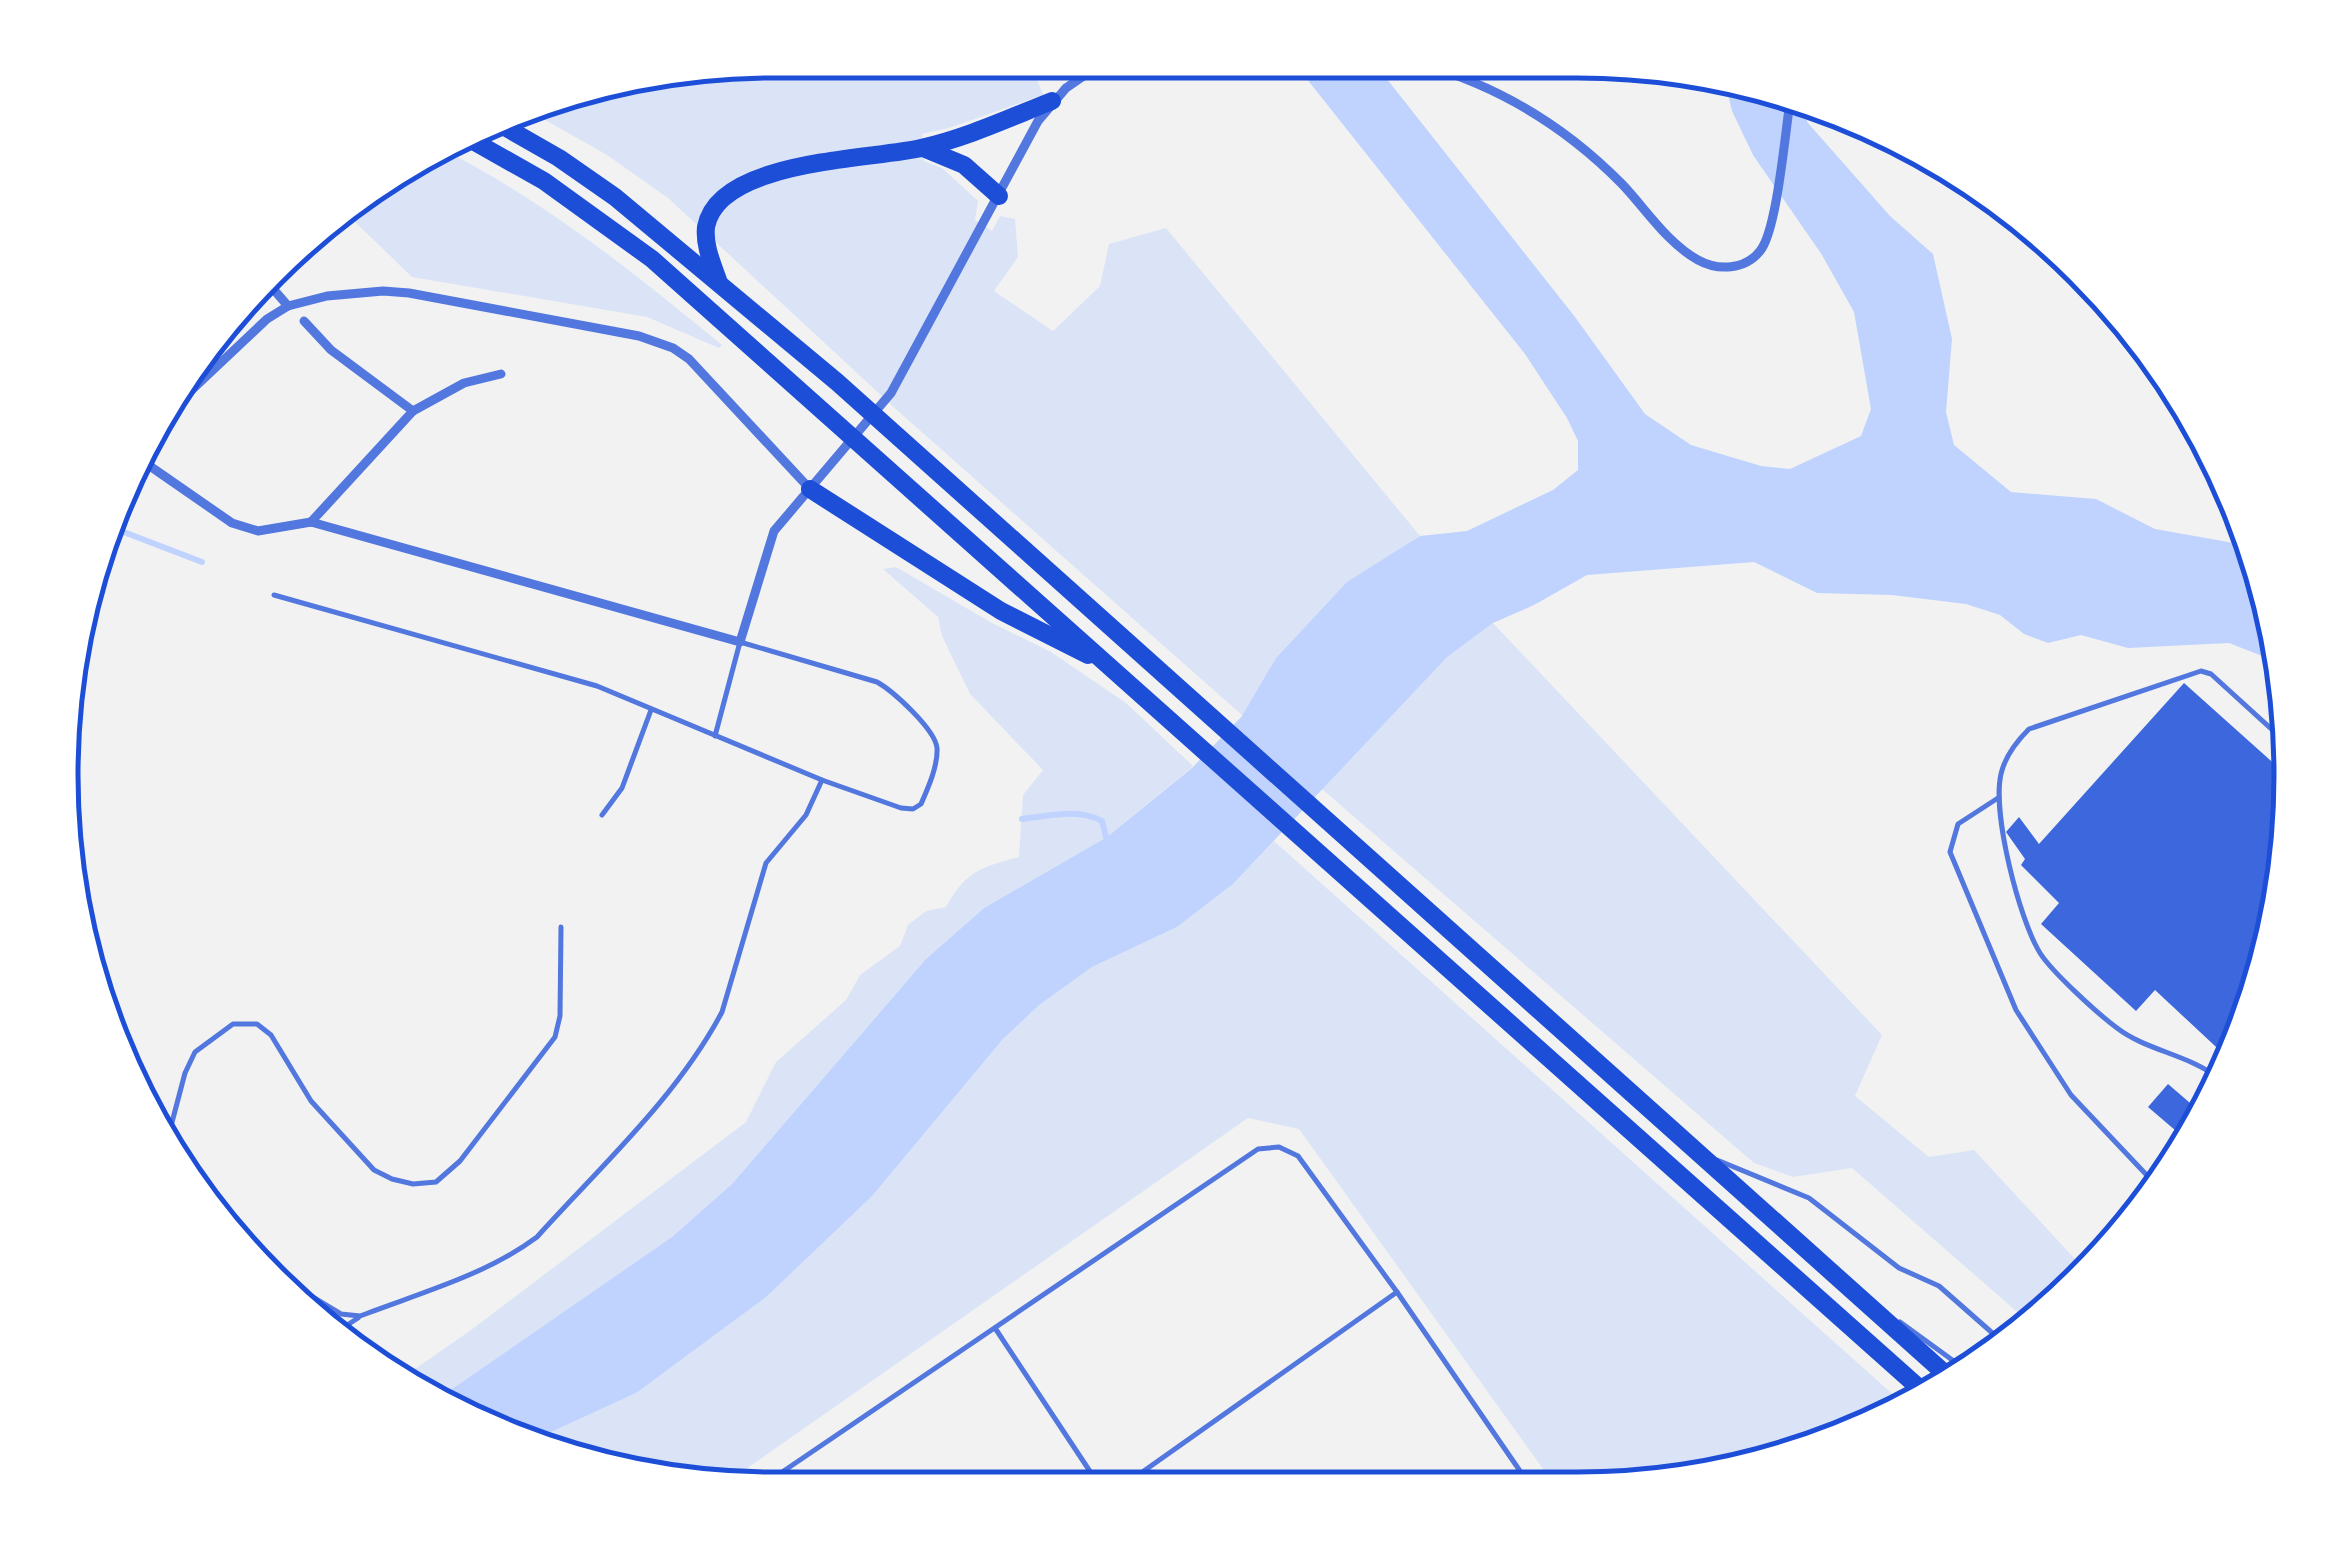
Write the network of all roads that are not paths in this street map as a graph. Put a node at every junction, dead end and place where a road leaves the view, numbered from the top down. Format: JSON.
{"nodes":[{"id":1,"x":1079,"y":78,"type":"edge"},
{"id":2,"x":1462,"y":78,"type":"edge"},
{"id":3,"x":1052,"y":101,"type":"junction"},
{"id":4,"x":1789,"y":110,"type":"edge"},
{"id":5,"x":510,"y":130,"type":"edge"},
{"id":6,"x":478,"y":144,"type":"edge"},
{"id":7,"x":922,"y":148,"type":"junction"},
{"id":8,"x":999,"y":196,"type":"junction"},
{"id":9,"x":718,"y":280,"type":"junction"},
{"id":10,"x":274,"y":290,"type":"edge"},
{"id":11,"x":288,"y":306,"type":"junction"},
{"id":12,"x":304,"y":321,"type":"dead end"},
{"id":13,"x":501,"y":374,"type":"dead end"},
{"id":14,"x":195,"y":387,"type":"edge"},
{"id":15,"x":413,"y":411,"type":"junction"},
{"id":16,"x":149,"y":466,"type":"edge"},
{"id":17,"x":810,"y":488,"type":"junction"},
{"id":18,"x":311,"y":522,"type":"junction"},
{"id":19,"x":274,"y":595,"type":"dead end"},
{"id":20,"x":740,"y":642,"type":"junction"},
{"id":21,"x":1111,"y":667,"type":"junction"},
{"id":22,"x":650,"y":710,"type":"junction"},
{"id":23,"x":2273,"y":731,"type":"edge"},
{"id":24,"x":716,"y":736,"type":"junction"},
{"id":25,"x":822,"y":780,"type":"junction"},
{"id":26,"x":1998,"y":798,"type":"junction"},
{"id":27,"x":602,"y":815,"type":"dead end"},
{"id":28,"x":561,"y":927,"type":"dead end"},
{"id":29,"x":2208,"y":1072,"type":"edge"},
{"id":30,"x":172,"y":1124,"type":"edge"},
{"id":31,"x":1701,"y":1153,"type":"junction"},
{"id":32,"x":2147,"y":1176,"type":"edge"},
{"id":33,"x":1834,"y":1274,"type":"junction"},
{"id":34,"x":1397,"y":1292,"type":"junction"},
{"id":35,"x":313,"y":1297,"type":"edge"},
{"id":36,"x":360,"y":1316,"type":"junction"},
{"id":37,"x":347,"y":1325,"type":"edge"},
{"id":38,"x":995,"y":1328,"type":"junction"},
{"id":39,"x":1993,"y":1334,"type":"edge"},
{"id":40,"x":1954,"y":1361,"type":"edge"},
{"id":41,"x":1941,"y":1369,"type":"edge"},
{"id":42,"x":1915,"y":1384,"type":"edge"},
{"id":43,"x":782,"y":1472,"type":"edge"},
{"id":44,"x":1090,"y":1472,"type":"edge"},
{"id":45,"x":1142,"y":1472,"type":"edge"},
{"id":46,"x":1521,"y":1472,"type":"edge"}],
"edges":[{"from":1,"to":3,"type":"street"},
{"from":2,"to":4,"type":"street"},
{"from":3,"to":7,"type":"highway"},
{"from":3,"to":8,"type":"street"},
{"from":5,"to":9,"type":"highway"},
{"from":6,"to":21,"type":"highway"},
{"from":7,"to":8,"type":"highway"},
{"from":7,"to":9,"type":"highway"},
{"from":8,"to":17,"type":"street"},
{"from":9,"to":31,"type":"highway"},
{"from":10,"to":11,"type":"street"},
{"from":11,"to":14,"type":"street"},
{"from":11,"to":17,"type":"street"},
{"from":12,"to":15,"type":"street"},
{"from":13,"to":15,"type":"street"},
{"from":15,"to":18,"type":"street"},
{"from":16,"to":18,"type":"street"},
{"from":17,"to":20,"type":"street"},
{"from":17,"to":21,"type":"highway"},
{"from":18,"to":20,"type":"street"},
{"from":19,"to":22,"type":"lane"},
{"from":20,"to":24,"type":"lane"},
{"from":20,"to":25,"type":"lane"},
{"from":21,"to":42,"type":"highway"},
{"from":22,"to":24,"type":"lane"},
{"from":22,"to":27,"type":"lane"},
{"from":23,"to":26,"type":"lane"},
{"from":24,"to":25,"type":"lane"},
{"from":25,"to":36,"type":"lane"},
{"from":26,"to":29,"type":"lane"},
{"from":26,"to":32,"type":"lane"},
{"from":28,"to":30,"type":"lane"},
{"from":31,"to":33,"type":"highway"},
{"from":31,"to":39,"type":"lane"},
{"from":33,"to":40,"type":"lane"},
{"from":33,"to":41,"type":"highway"},
{"from":34,"to":38,"type":"lane"},
{"from":34,"to":45,"type":"lane"},
{"from":34,"to":46,"type":"lane"},
{"from":35,"to":36,"type":"lane"},
{"from":36,"to":37,"type":"lane"},
{"from":38,"to":43,"type":"lane"},
{"from":38,"to":44,"type":"lane"}]}
